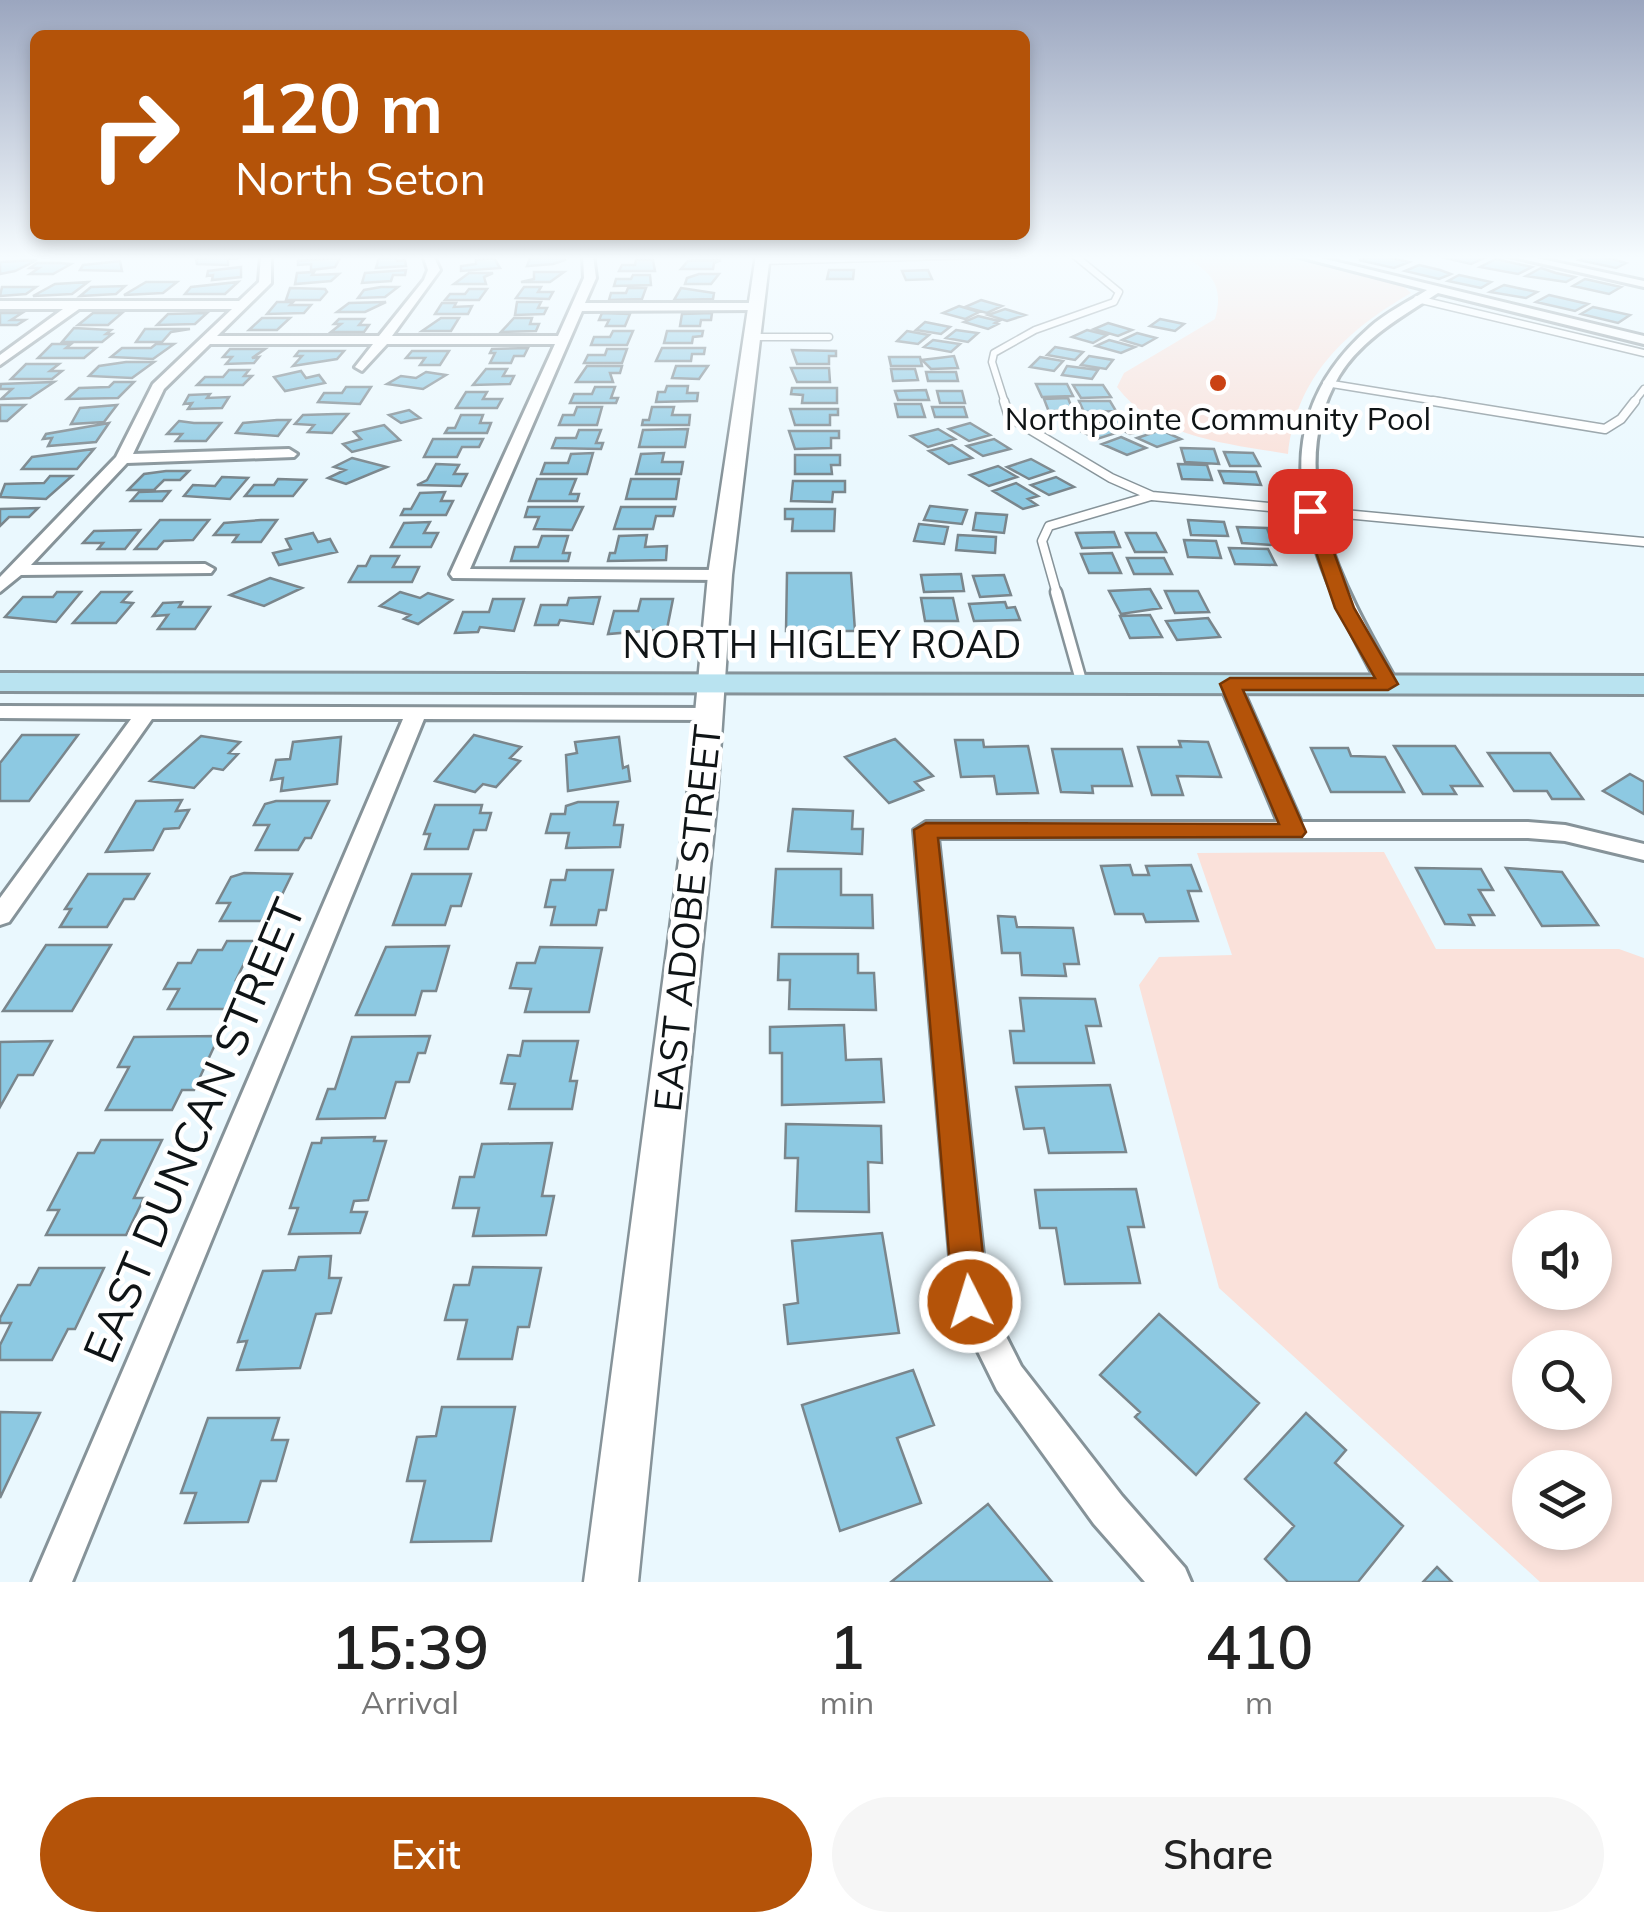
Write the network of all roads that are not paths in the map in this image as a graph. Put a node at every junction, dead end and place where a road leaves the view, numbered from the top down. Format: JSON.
{"nodes":[{"id":1,"x":44,"y":329,"type":"edge"},
{"id":2,"x":218,"y":329,"type":"edge"},
{"id":3,"x":395,"y":329,"type":"edge"},
{"id":4,"x":565,"y":329,"type":"edge"},
{"id":5,"x":755,"y":329,"type":"edge"},
{"id":6,"x":1038,"y":329,"type":"edge"},
{"id":7,"x":1378,"y":329,"type":"edge"},
{"id":8,"x":1541,"y":329,"type":"edge"},
{"id":9,"x":1597,"y":329,"type":"edge"},
{"id":10,"x":754,"y":337,"type":"junction"},
{"id":11,"x":829,"y":337,"type":"dead end"},
{"id":12,"x":388,"y":339,"type":"junction"},
{"id":13,"x":206,"y":340,"type":"junction"},
{"id":14,"x":559,"y":340,"type":"junction"},
{"id":15,"x":1644,"y":340,"type":"edge"},
{"id":16,"x":1644,"y":353,"type":"edge"},
{"id":17,"x":0,"y":361,"type":"edge"},
{"id":18,"x":362,"y":367,"type":"dead end"},
{"id":19,"x":1326,"y":383,"type":"junction"},
{"id":20,"x":1644,"y":389,"type":"edge"},
{"id":21,"x":288,"y":454,"type":"dead end"},
{"id":22,"x":123,"y":460,"type":"junction"},
{"id":23,"x":1152,"y":496,"type":"junction"},
{"id":24,"x":1310,"y":511,"type":"junction"},
{"id":25,"x":1644,"y":542,"type":"edge"},
{"id":26,"x":17,"y":570,"type":"junction"},
{"id":27,"x":206,"y":570,"type":"dead end"},
{"id":28,"x":720,"y":575,"type":"junction"},
{"id":29,"x":0,"y":587,"type":"edge"},
{"id":30,"x":0,"y":682,"type":"edge"},
{"id":31,"x":1082,"y":684,"type":"junction"},
{"id":32,"x":1230,"y":684,"type":"junction"},
{"id":33,"x":1388,"y":684,"type":"junction"},
{"id":34,"x":1644,"y":685,"type":"edge"},
{"id":35,"x":712,"y":699,"type":"junction"},
{"id":36,"x":0,"y":712,"type":"edge"},
{"id":37,"x":146,"y":713,"type":"junction"},
{"id":38,"x":416,"y":713,"type":"junction"},
{"id":39,"x":1294,"y":832,"type":"junction"},
{"id":40,"x":1644,"y":852,"type":"edge"},
{"id":41,"x":0,"y":916,"type":"edge"},
{"id":42,"x":52,"y":1582,"type":"edge"},
{"id":43,"x":611,"y":1582,"type":"edge"},
{"id":44,"x":1171,"y":1582,"type":"edge"}],
"edges":[{"from":1,"to":17,"type":"street"},
{"from":2,"to":13,"type":"street"},
{"from":3,"to":12,"type":"street"},
{"from":4,"to":14,"type":"street"},
{"from":5,"to":10,"type":"street","name":"EAST ADOBE STREET"},
{"from":6,"to":23,"type":"lane"},
{"from":7,"to":19,"type":"street"},
{"from":8,"to":16,"type":"lane"},
{"from":9,"to":15,"type":"street"},
{"from":10,"to":11,"type":"lane"},
{"from":10,"to":28,"type":"street","name":"EAST ADOBE STREET"},
{"from":12,"to":13,"type":"street"},
{"from":12,"to":14,"type":"street"},
{"from":12,"to":18,"type":"street"},
{"from":13,"to":22,"type":"street"},
{"from":14,"to":28,"type":"street"},
{"from":19,"to":20,"type":"lane"},
{"from":19,"to":24,"type":"street"},
{"from":21,"to":22,"type":"street"},
{"from":22,"to":26,"type":"street"},
{"from":23,"to":24,"type":"lane"},
{"from":23,"to":31,"type":"lane"},
{"from":24,"to":25,"type":"lane"},
{"from":24,"to":33,"type":"street"},
{"from":26,"to":27,"type":"street"},
{"from":26,"to":29,"type":"street"},
{"from":28,"to":35,"type":"street","name":"EAST ADOBE STREET"},
{"from":30,"to":35,"type":"main road","name":"NORTH HIGLEY ROAD"},
{"from":31,"to":32,"type":"main road","name":"NORTH HIGLEY ROAD"},
{"from":31,"to":35,"type":"main road","name":"NORTH HIGLEY ROAD"},
{"from":32,"to":33,"type":"main road","name":"NORTH HIGLEY ROAD"},
{"from":32,"to":39,"type":"street"},
{"from":33,"to":34,"type":"main road","name":"NORTH HIGLEY ROAD"},
{"from":35,"to":38,"type":"street","name":"NORTH HIGLEY ROAD"},
{"from":35,"to":43,"type":"street","name":"EAST ADOBE STREET"},
{"from":36,"to":37,"type":"street","name":"NORTH HIGLEY ROAD"},
{"from":37,"to":38,"type":"street","name":"NORTH HIGLEY ROAD"},
{"from":37,"to":41,"type":"street"},
{"from":38,"to":42,"type":"street","name":"EAST DUNCAN STREET"},
{"from":39,"to":40,"type":"street"},
{"from":39,"to":44,"type":"street"}]}
